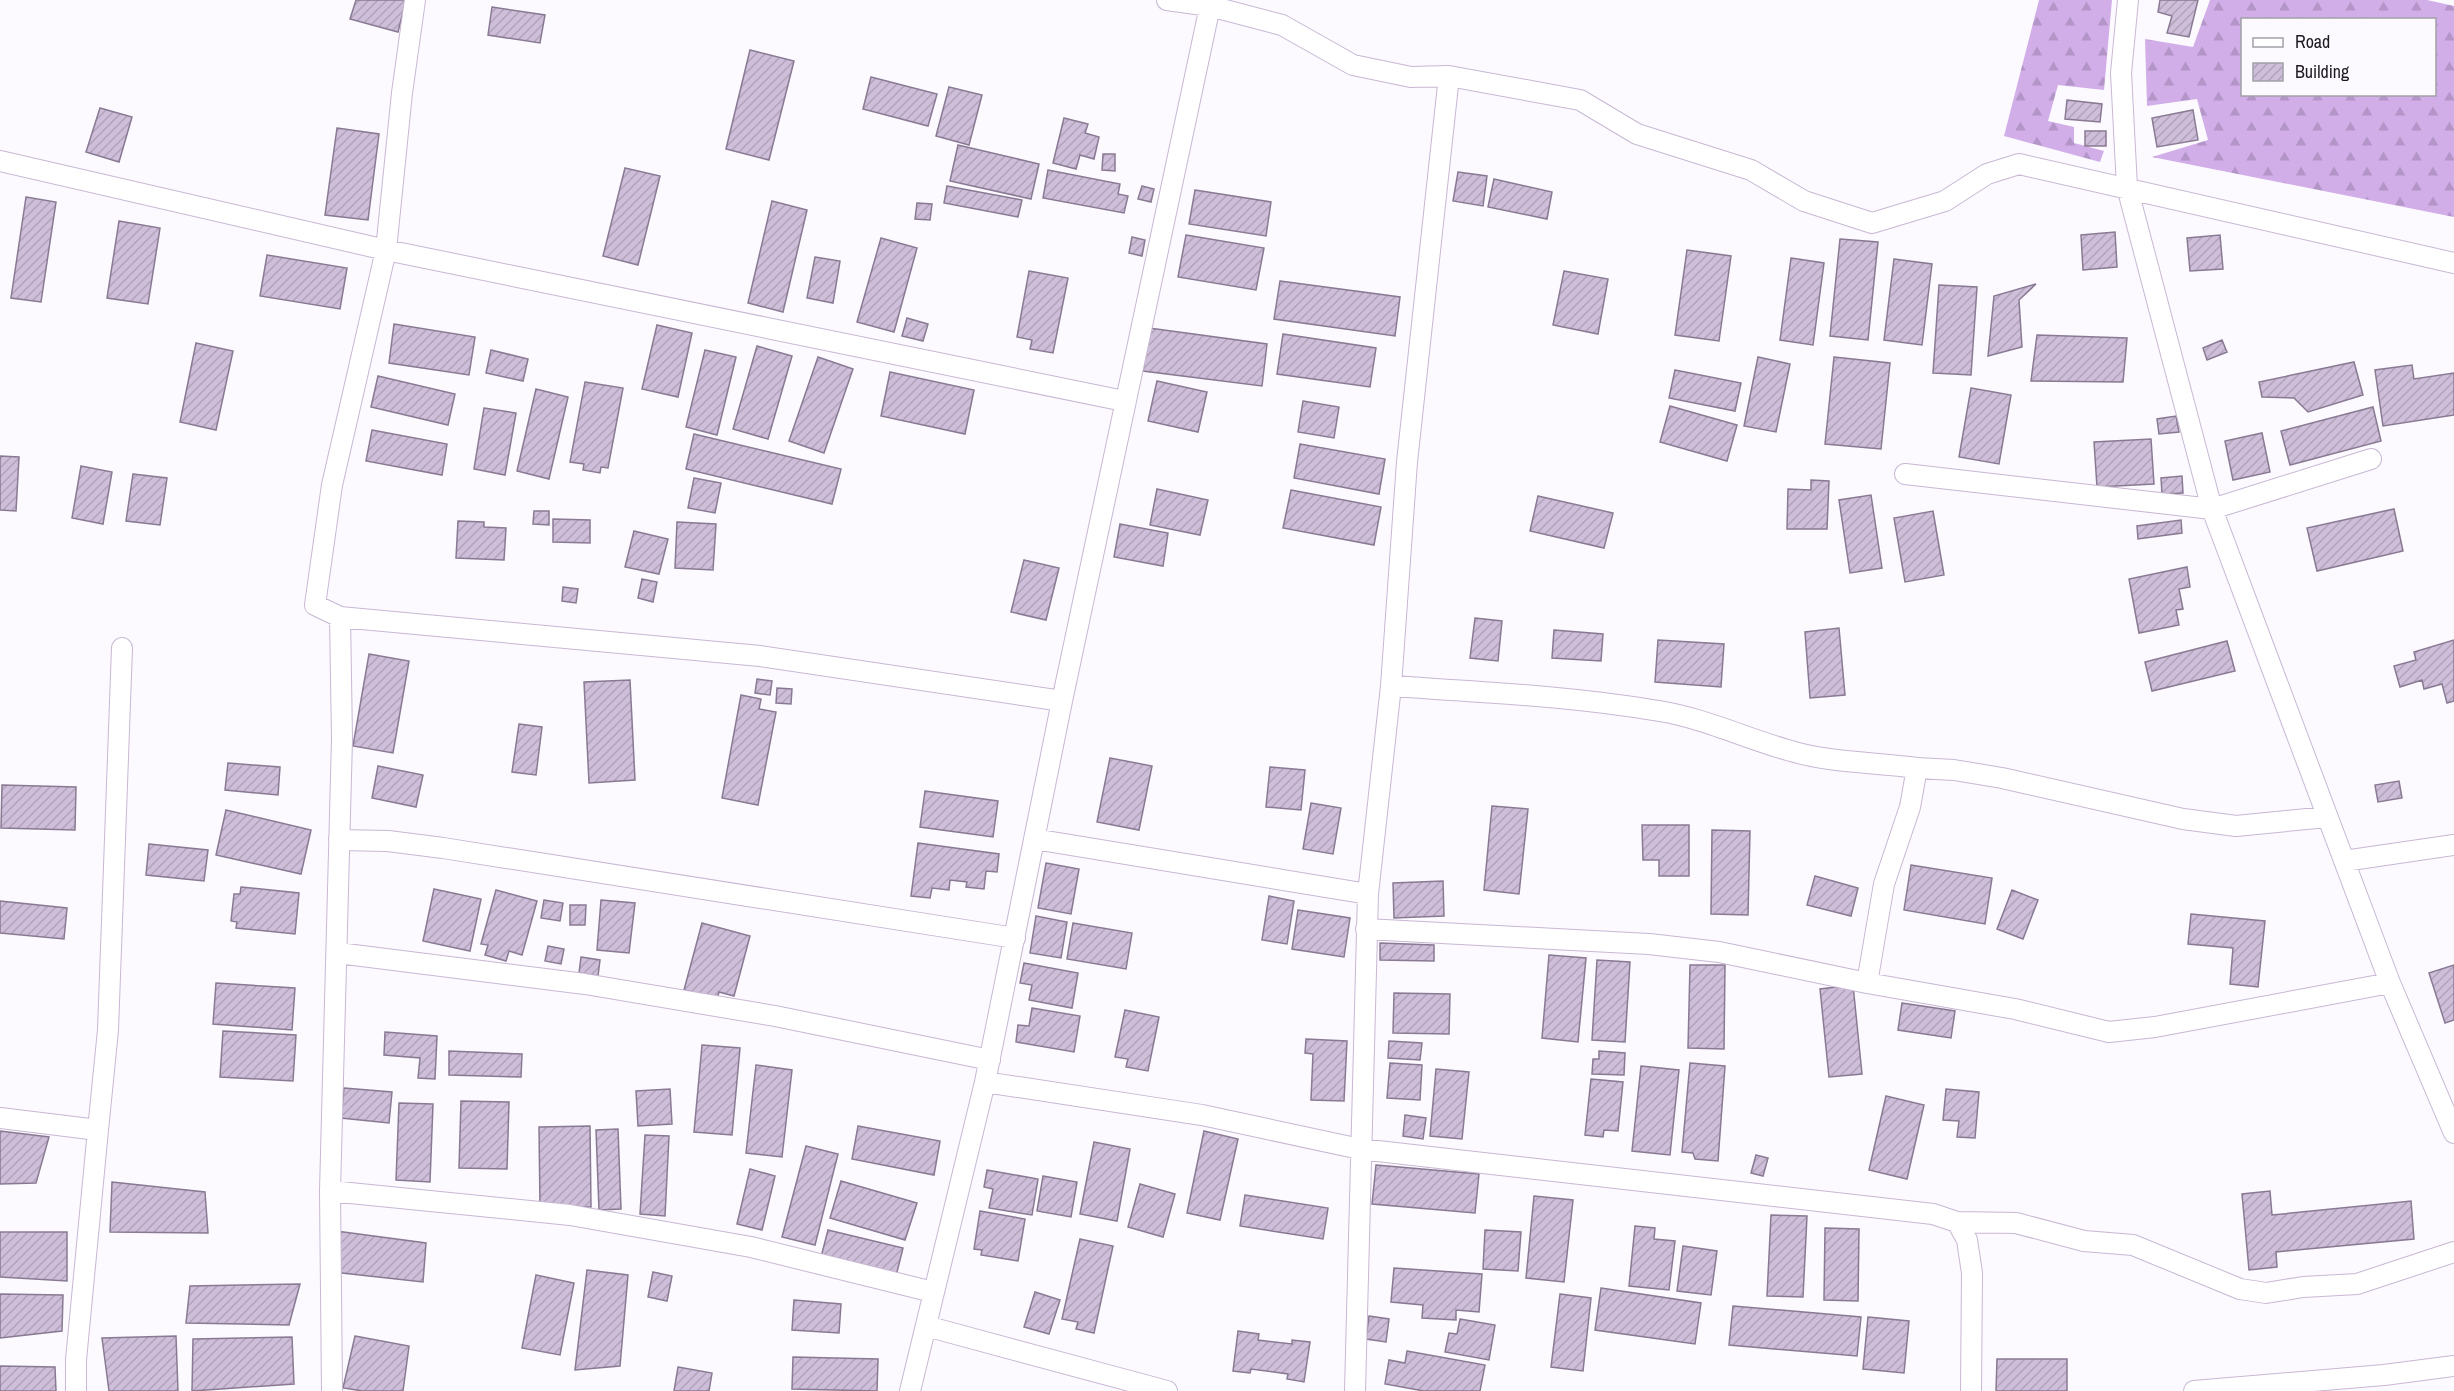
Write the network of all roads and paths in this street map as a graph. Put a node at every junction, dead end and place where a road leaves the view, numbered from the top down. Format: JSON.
{"nodes":[{"id":1,"x":415,"y":0,"type":"edge"},
{"id":2,"x":1167,"y":0,"type":"edge"},
{"id":3,"x":2128,"y":0,"type":"edge"},
{"id":4,"x":1210,"y":3,"type":"edge"},
{"id":5,"x":1449,"y":76,"type":"junction"},
{"id":6,"x":0,"y":161,"type":"edge"},
{"id":7,"x":2127,"y":187,"type":"junction"},
{"id":8,"x":386,"y":250,"type":"junction"},
{"id":9,"x":2454,"y":263,"type":"edge"},
{"id":10,"x":1124,"y":400,"type":"junction"},
{"id":11,"x":2371,"y":459,"type":"dead end"},
{"id":12,"x":1905,"y":474,"type":"dead end"},
{"id":13,"x":2212,"y":509,"type":"junction"},
{"id":14,"x":340,"y":617,"type":"junction"},
{"id":15,"x":122,"y":648,"type":"dead end"},
{"id":16,"x":1391,"y":686,"type":"junction"},
{"id":17,"x":1062,"y":701,"type":"junction"},
{"id":18,"x":1917,"y":768,"type":"junction"},
{"id":19,"x":2327,"y":817,"type":"junction"},
{"id":20,"x":1034,"y":839,"type":"junction"},
{"id":21,"x":339,"y":840,"type":"junction"},
{"id":22,"x":2454,"y":845,"type":"edge"},
{"id":23,"x":2344,"y":861,"type":"junction"},
{"id":24,"x":1368,"y":894,"type":"junction"},
{"id":25,"x":1366,"y":929,"type":"junction"},
{"id":26,"x":1015,"y":938,"type":"junction"},
{"id":27,"x":338,"y":953,"type":"junction"},
{"id":28,"x":1867,"y":983,"type":"junction"},
{"id":29,"x":2390,"y":983,"type":"junction"},
{"id":30,"x":990,"y":1060,"type":"junction"},
{"id":31,"x":986,"y":1082,"type":"junction"},
{"id":32,"x":0,"y":1118,"type":"edge"},
{"id":33,"x":98,"y":1130,"type":"junction"},
{"id":34,"x":2454,"y":1133,"type":"edge"},
{"id":35,"x":1360,"y":1149,"type":"junction"},
{"id":36,"x":330,"y":1191,"type":"junction"},
{"id":37,"x":1957,"y":1222,"type":"junction"},
{"id":38,"x":2454,"y":1252,"type":"edge"},
{"id":39,"x":933,"y":1292,"type":"junction"},
{"id":40,"x":926,"y":1326,"type":"junction"},
{"id":41,"x":2454,"y":1366,"type":"edge"},
{"id":42,"x":76,"y":1391,"type":"edge"},
{"id":43,"x":332,"y":1391,"type":"edge"},
{"id":44,"x":910,"y":1391,"type":"edge"},
{"id":45,"x":1167,"y":1391,"type":"edge"},
{"id":46,"x":1355,"y":1391,"type":"edge"},
{"id":47,"x":1971,"y":1391,"type":"edge"},
{"id":48,"x":2194,"y":1391,"type":"edge"}],
"edges":[{"from":1,"to":8,"type":"street"},
{"from":2,"to":4,"type":"street"},
{"from":3,"to":7,"type":"street"},
{"from":4,"to":5,"type":"street"},
{"from":4,"to":10,"type":"street"},
{"from":5,"to":7,"type":"street"},
{"from":5,"to":16,"type":"street"},
{"from":6,"to":8,"type":"street"},
{"from":7,"to":9,"type":"street"},
{"from":7,"to":13,"type":"street"},
{"from":8,"to":10,"type":"street"},
{"from":8,"to":14,"type":"street"},
{"from":10,"to":17,"type":"street"},
{"from":11,"to":13,"type":"street"},
{"from":12,"to":13,"type":"street"},
{"from":13,"to":19,"type":"street"},
{"from":14,"to":17,"type":"street"},
{"from":14,"to":21,"type":"street"},
{"from":15,"to":33,"type":"street"},
{"from":16,"to":18,"type":"street"},
{"from":16,"to":24,"type":"street"},
{"from":17,"to":20,"type":"street"},
{"from":18,"to":19,"type":"street"},
{"from":18,"to":28,"type":"street"},
{"from":19,"to":23,"type":"street"},
{"from":20,"to":24,"type":"street"},
{"from":20,"to":26,"type":"street"},
{"from":21,"to":26,"type":"street"},
{"from":21,"to":27,"type":"street"},
{"from":22,"to":23,"type":"street"},
{"from":23,"to":29,"type":"street"},
{"from":24,"to":25,"type":"street"},
{"from":25,"to":28,"type":"street"},
{"from":25,"to":35,"type":"street"},
{"from":26,"to":30,"type":"street"},
{"from":27,"to":30,"type":"street"},
{"from":27,"to":36,"type":"street"},
{"from":28,"to":29,"type":"street"},
{"from":29,"to":34,"type":"street"},
{"from":30,"to":31,"type":"street"},
{"from":31,"to":35,"type":"street"},
{"from":31,"to":39,"type":"street"},
{"from":32,"to":33,"type":"street"},
{"from":33,"to":42,"type":"street"},
{"from":35,"to":37,"type":"street"},
{"from":35,"to":46,"type":"street"},
{"from":36,"to":39,"type":"street"},
{"from":36,"to":43,"type":"street"},
{"from":37,"to":38,"type":"street"},
{"from":37,"to":47,"type":"street"},
{"from":39,"to":40,"type":"street"},
{"from":40,"to":44,"type":"street"},
{"from":40,"to":45,"type":"street"},
{"from":41,"to":48,"type":"street"}]}
